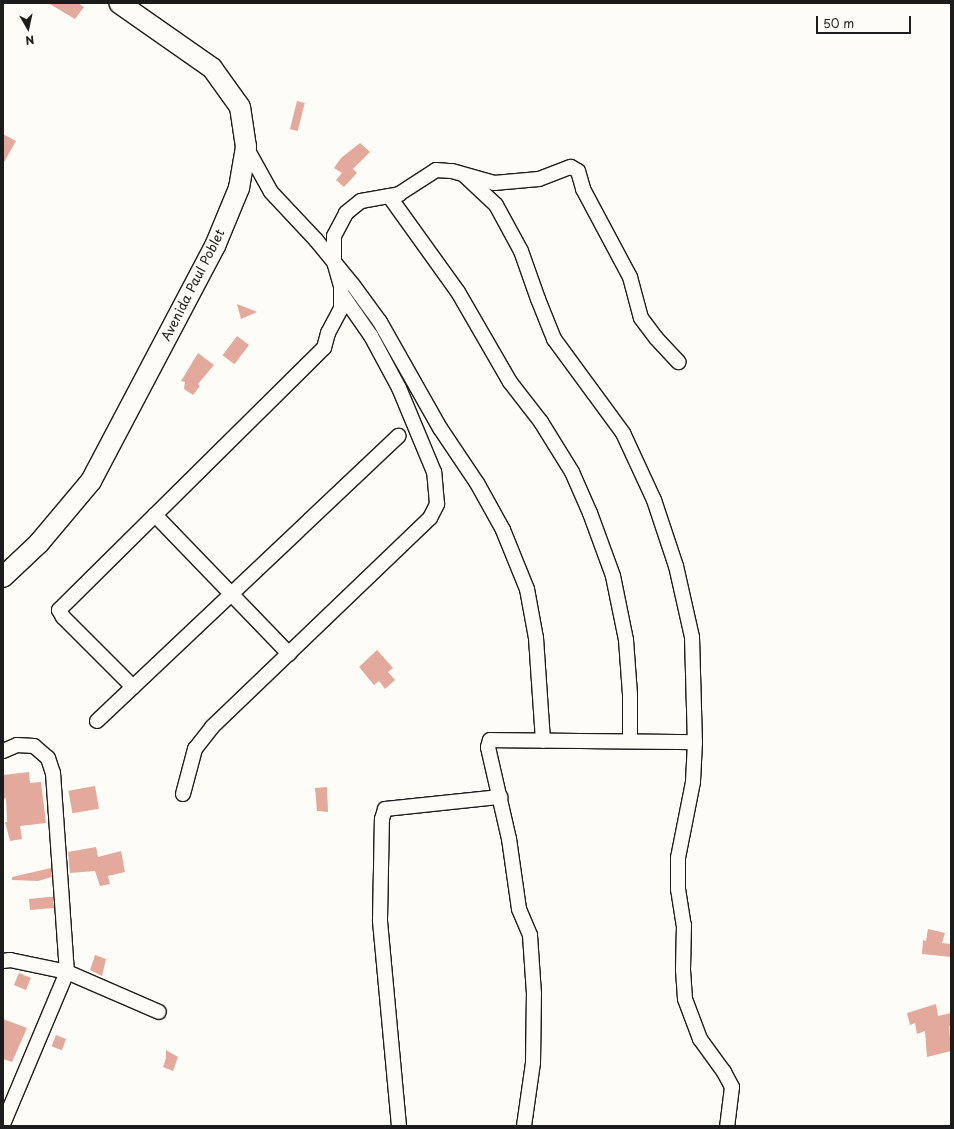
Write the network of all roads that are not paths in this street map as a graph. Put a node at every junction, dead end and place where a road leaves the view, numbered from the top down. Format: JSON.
{"nodes":[{"id":1,"x":119,"y":3,"type":"edge"},
{"id":2,"x":246,"y":147,"type":"junction"},
{"id":3,"x":464,"y":174,"type":"junction"},
{"id":4,"x":389,"y":196,"type":"junction"},
{"id":5,"x":334,"y":261,"type":"junction"},
{"id":6,"x":341,"y":293,"type":"junction"},
{"id":7,"x":678,"y":362,"type":"dead end"},
{"id":8,"x":398,"y":436,"type":"dead end"},
{"id":9,"x":155,"y":515,"type":"junction"},
{"id":10,"x":3,"y":577,"type":"edge"},
{"id":11,"x":230,"y":594,"type":"junction"},
{"id":12,"x":289,"y":654,"type":"junction"},
{"id":13,"x":133,"y":687,"type":"junction"},
{"id":14,"x":97,"y":721,"type":"dead end"},
{"id":15,"x":542,"y":741,"type":"junction"},
{"id":16,"x":630,"y":741,"type":"junction"},
{"id":17,"x":695,"y":742,"type":"junction"},
{"id":18,"x":3,"y":751,"type":"edge"},
{"id":19,"x":183,"y":794,"type":"dead end"},
{"id":20,"x":500,"y":797,"type":"junction"},
{"id":21,"x":3,"y":961,"type":"edge"},
{"id":22,"x":67,"y":972,"type":"junction"},
{"id":23,"x":159,"y":1012,"type":"dead end"},
{"id":24,"x":3,"y":1124,"type":"edge"},
{"id":25,"x":399,"y":1126,"type":"edge"},
{"id":26,"x":524,"y":1126,"type":"edge"},
{"id":27,"x":727,"y":1126,"type":"edge"}],
"edges":[{"from":1,"to":2,"type":"main road","name":"Avenida Paul Poblet"},
{"from":2,"to":5,"type":"street"},
{"from":2,"to":10,"type":"main road","name":"Avenida Paul Poblet"},
{"from":3,"to":4,"type":"street"},
{"from":3,"to":7,"type":"street"},
{"from":3,"to":17,"type":"street"},
{"from":4,"to":5,"type":"street"},
{"from":4,"to":16,"type":"street"},
{"from":5,"to":6,"type":"street"},
{"from":5,"to":15,"type":"street"},
{"from":6,"to":9,"type":"street"},
{"from":6,"to":12,"type":"street"},
{"from":8,"to":11,"type":"street"},
{"from":9,"to":11,"type":"street"},
{"from":9,"to":13,"type":"street"},
{"from":11,"to":12,"type":"street"},
{"from":11,"to":13,"type":"street"},
{"from":12,"to":19,"type":"street"},
{"from":13,"to":14,"type":"street"},
{"from":15,"to":16,"type":"street"},
{"from":15,"to":20,"type":"street"},
{"from":16,"to":17,"type":"street"},
{"from":17,"to":27,"type":"street"},
{"from":18,"to":22,"type":"street"},
{"from":20,"to":25,"type":"street"},
{"from":20,"to":26,"type":"street"},
{"from":21,"to":22,"type":"street"},
{"from":22,"to":23,"type":"street"},
{"from":22,"to":24,"type":"street"}]}
